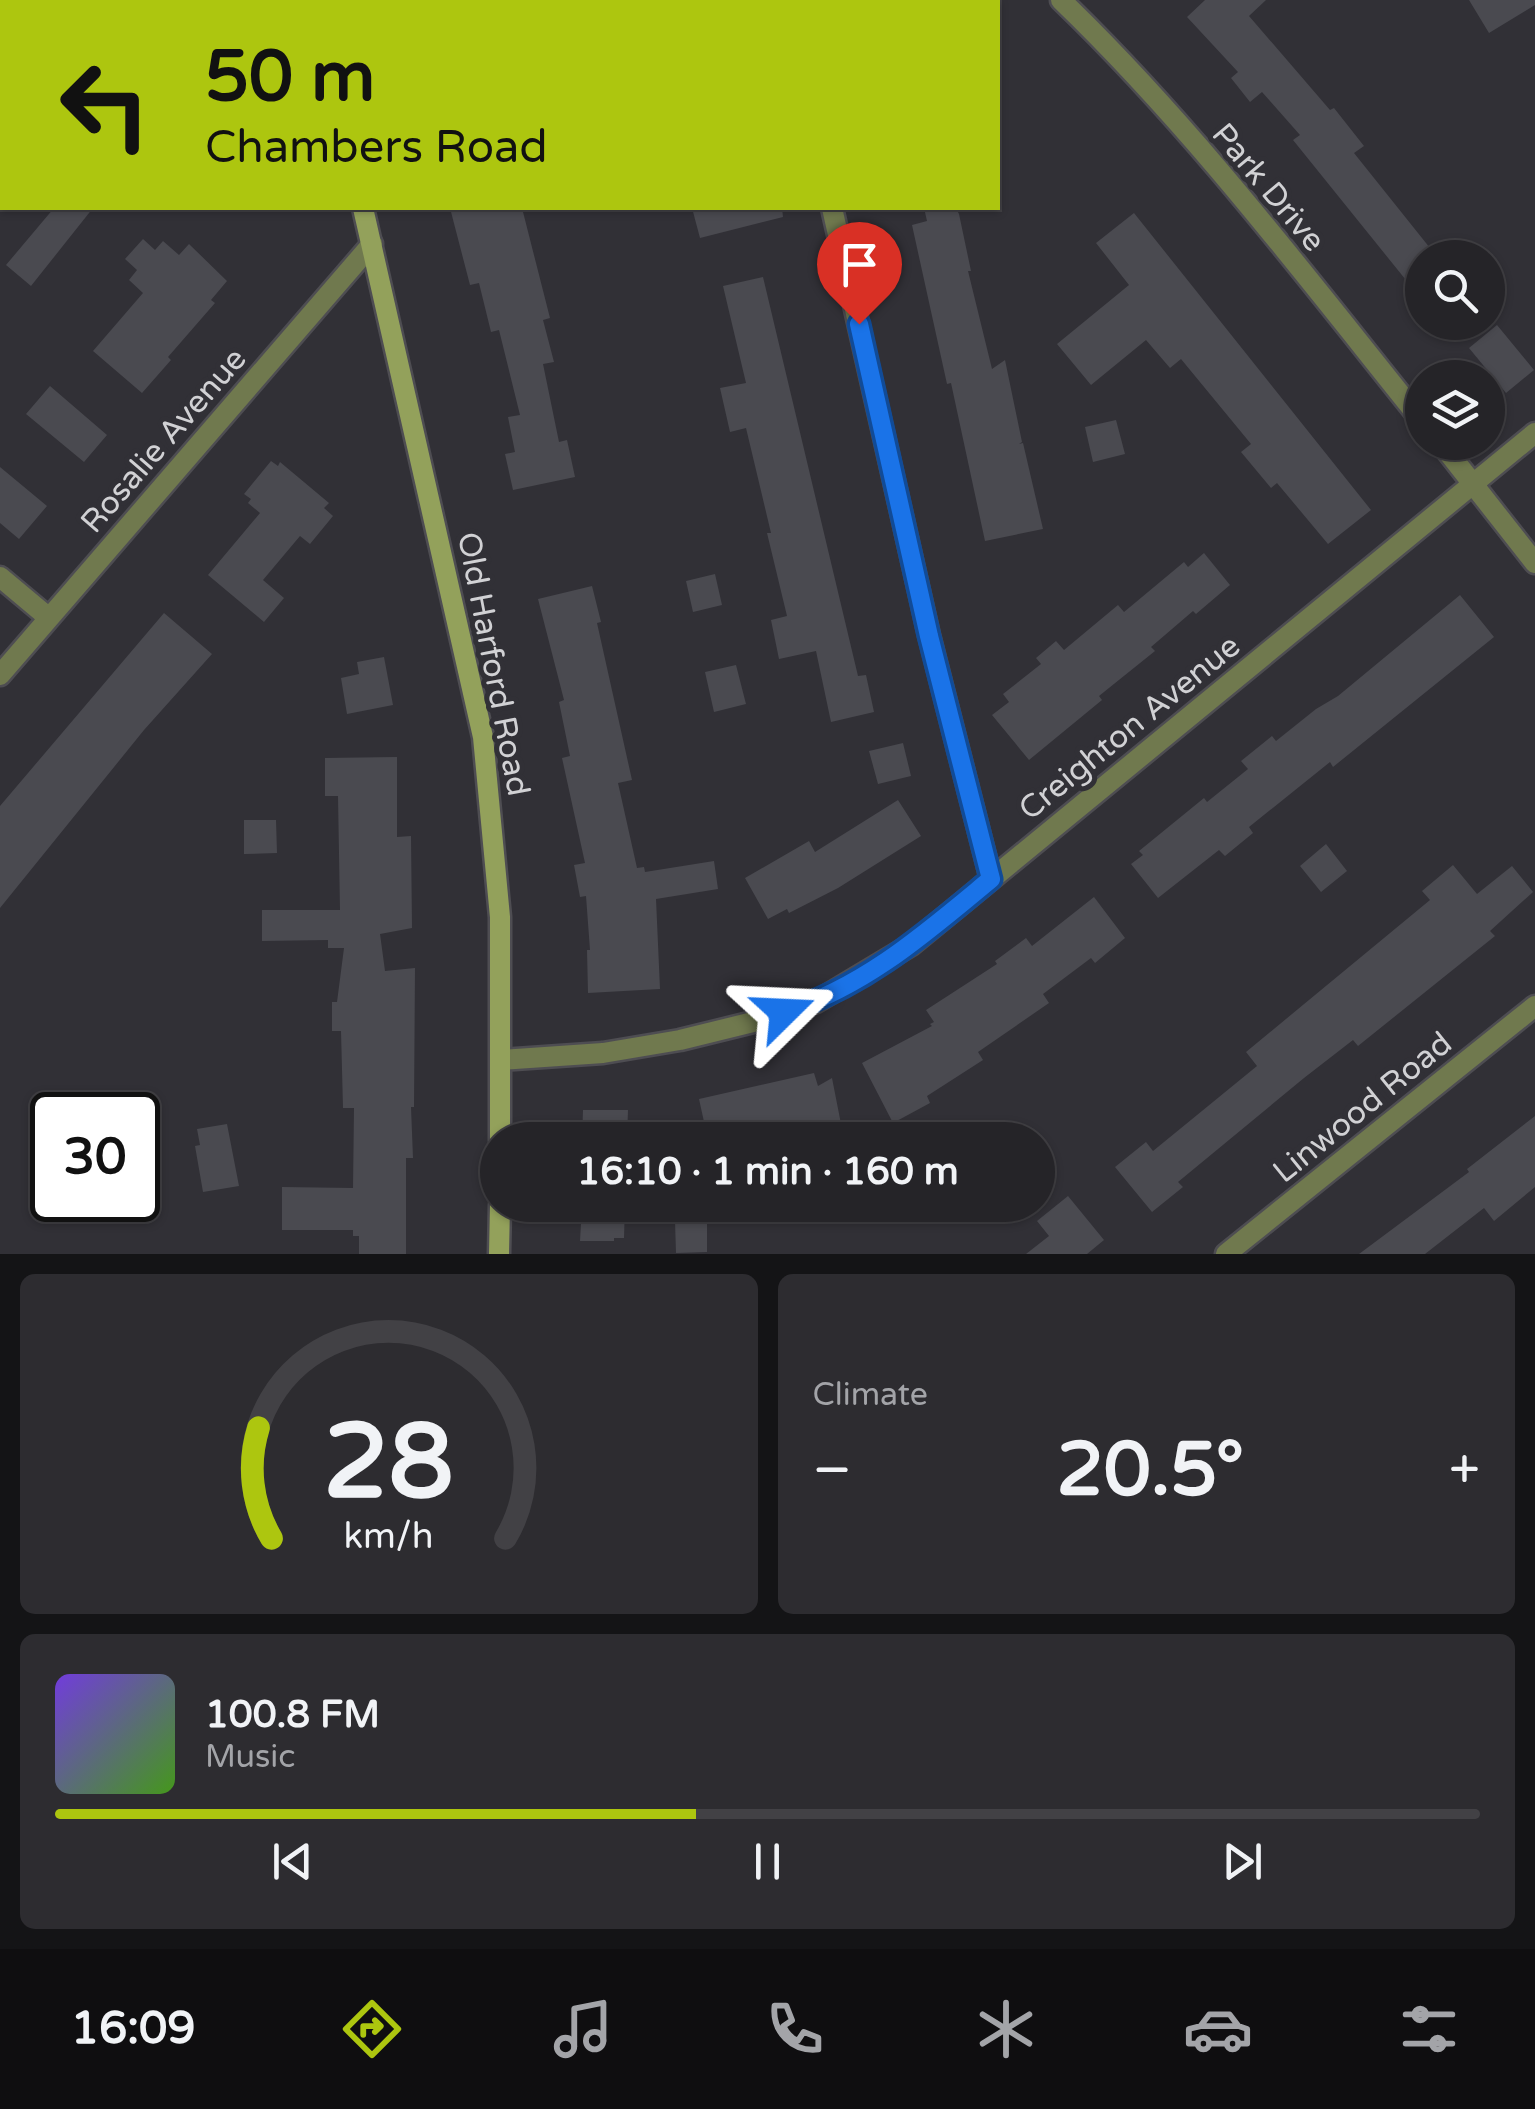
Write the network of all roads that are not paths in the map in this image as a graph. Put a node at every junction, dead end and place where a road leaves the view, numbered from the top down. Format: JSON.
{"nodes":[{"id":1,"x":1061,"y":0,"type":"edge"},
{"id":2,"x":364,"y":210,"type":"edge"},
{"id":3,"x":832,"y":210,"type":"edge"},
{"id":4,"x":372,"y":244,"type":"junction"},
{"id":5,"x":1405,"y":400,"type":"edge"},
{"id":6,"x":1535,"y":433,"type":"edge"},
{"id":7,"x":1454,"y":460,"type":"edge"},
{"id":8,"x":1473,"y":484,"type":"junction"},
{"id":9,"x":1535,"y":563,"type":"edge"},
{"id":10,"x":0,"y":577,"type":"edge"},
{"id":11,"x":48,"y":618,"type":"junction"},
{"id":12,"x":0,"y":675,"type":"edge"},
{"id":13,"x":991,"y":879,"type":"junction"},
{"id":14,"x":1535,"y":1006,"type":"edge"},
{"id":15,"x":501,"y":1060,"type":"junction"},
{"id":16,"x":500,"y":1122,"type":"edge"},
{"id":17,"x":500,"y":1222,"type":"edge"},
{"id":18,"x":499,"y":1254,"type":"edge"},
{"id":19,"x":1226,"y":1254,"type":"edge"}],
"edges":[{"from":1,"to":5,"type":"street","name":"Park Drive"},
{"from":2,"to":4,"type":"street","name":"Old Harford Road"},
{"from":3,"to":13,"type":"street"},
{"from":4,"to":11,"type":"street","name":"Rosalie Avenue"},
{"from":4,"to":15,"type":"street","name":"Old Harford Road"},
{"from":6,"to":8,"type":"street","name":"Creighton Avenue"},
{"from":7,"to":8,"type":"street"},
{"from":8,"to":9,"type":"street"},
{"from":8,"to":13,"type":"street","name":"Creighton Avenue"},
{"from":10,"to":11,"type":"street"},
{"from":11,"to":12,"type":"street","name":"Rosalie Avenue"},
{"from":13,"to":15,"type":"street","name":"Creighton Avenue"},
{"from":14,"to":19,"type":"street","name":"Linwood Road"},
{"from":15,"to":16,"type":"street","name":"Old Harford Road"},
{"from":17,"to":18,"type":"street"}]}
